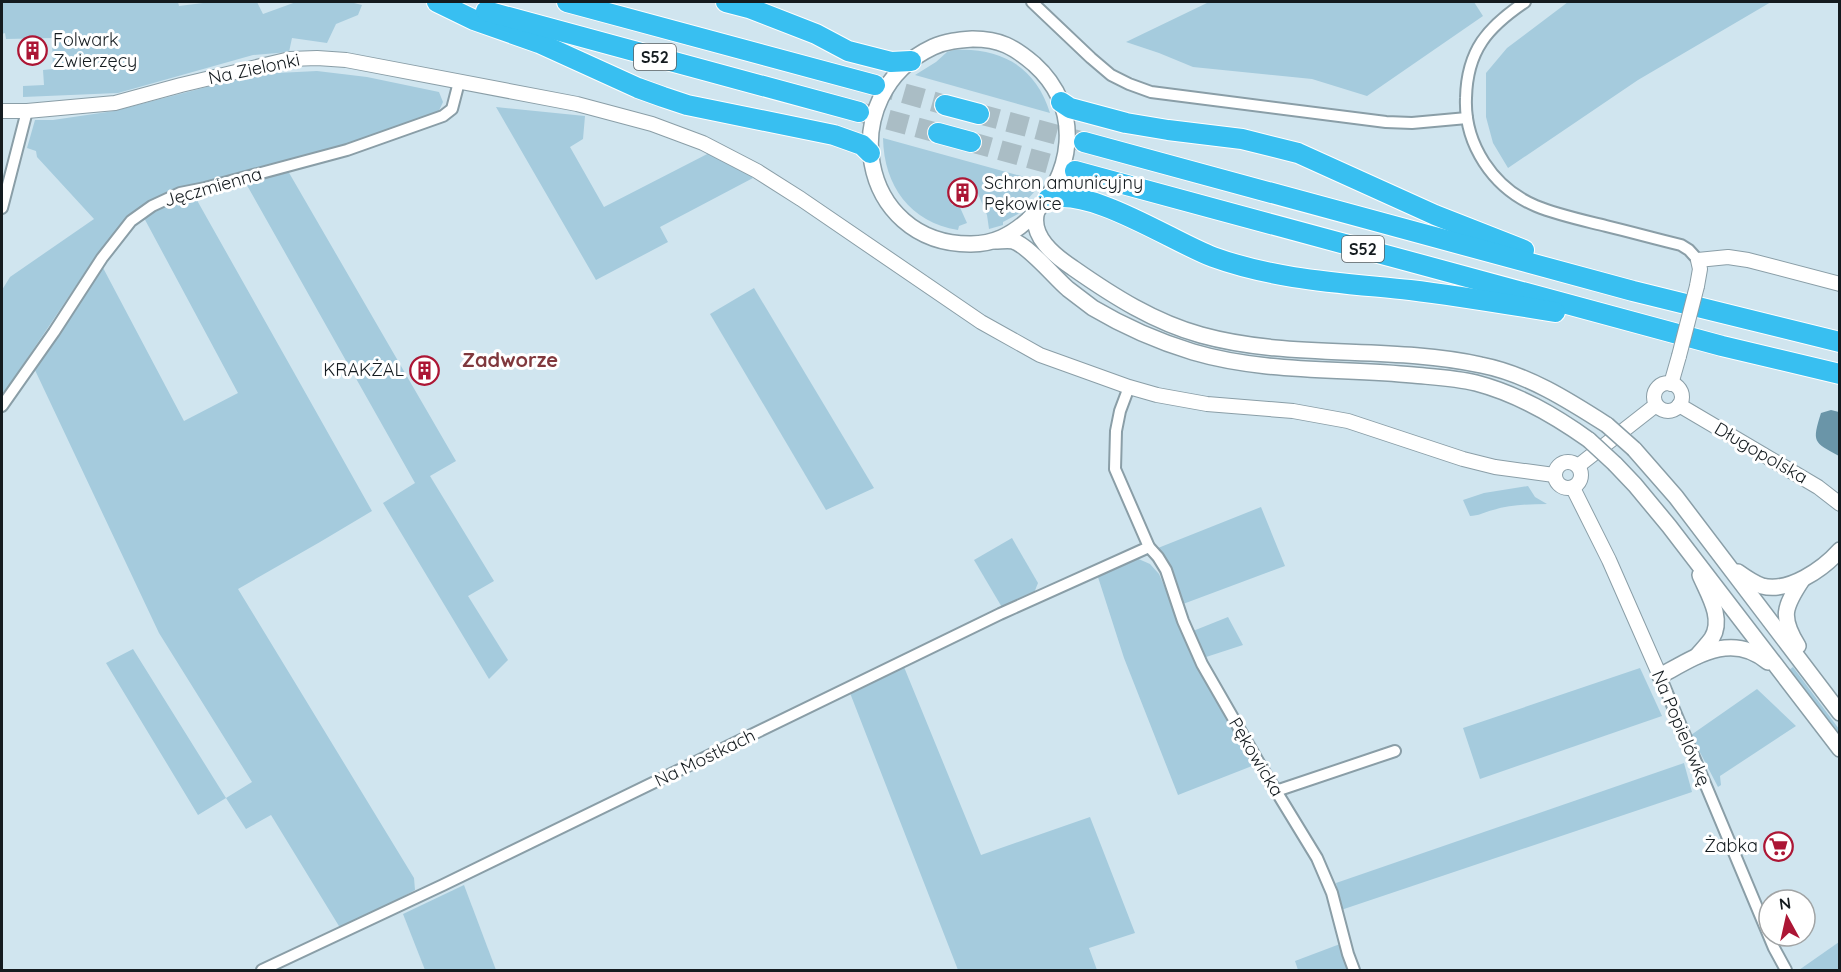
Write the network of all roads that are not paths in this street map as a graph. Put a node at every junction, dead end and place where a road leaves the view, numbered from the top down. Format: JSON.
{"nodes":[{"id":1,"x":438,"y":2,"type":"edge"},
{"id":2,"x":452,"y":2,"type":"edge"},
{"id":3,"x":567,"y":2,"type":"edge"},
{"id":4,"x":726,"y":2,"type":"edge"},
{"id":5,"x":1032,"y":2,"type":"edge"},
{"id":6,"x":1525,"y":2,"type":"edge"},
{"id":7,"x":911,"y":61,"type":"junction"},
{"id":8,"x":459,"y":82,"type":"junction"},
{"id":9,"x":875,"y":85,"type":"tunnel mouth"},
{"id":10,"x":1061,"y":102,"type":"junction"},
{"id":11,"x":945,"y":105,"type":"tunnel mouth"},
{"id":12,"x":2,"y":111,"type":"edge"},
{"id":13,"x":27,"y":111,"type":"junction"},
{"id":14,"x":859,"y":112,"type":"tunnel mouth"},
{"id":15,"x":979,"y":114,"type":"tunnel mouth"},
{"id":16,"x":1467,"y":118,"type":"junction"},
{"id":17,"x":938,"y":133,"type":"tunnel mouth"},
{"id":18,"x":971,"y":142,"type":"tunnel mouth"},
{"id":19,"x":1084,"y":142,"type":"tunnel mouth"},
{"id":20,"x":870,"y":153,"type":"junction"},
{"id":21,"x":1075,"y":171,"type":"tunnel mouth"},
{"id":22,"x":1042,"y":205,"type":"junction"},
{"id":23,"x":2,"y":208,"type":"edge"},
{"id":24,"x":995,"y":241,"type":"junction"},
{"id":25,"x":1698,"y":260,"type":"junction"},
{"id":26,"x":1585,"y":278,"type":"junction"},
{"id":27,"x":1839,"y":284,"type":"edge"},
{"id":28,"x":1650,"y":327,"type":"junction"},
{"id":29,"x":1839,"y":342,"type":"edge"},
{"id":30,"x":1839,"y":374,"type":"edge"},
{"id":31,"x":1671,"y":384,"type":"junction"},
{"id":32,"x":1129,"y":387,"type":"junction"},
{"id":33,"x":1656,"y":405,"type":"junction"},
{"id":34,"x":1679,"y":405,"type":"junction"},
{"id":35,"x":2,"y":406,"type":"edge"},
{"id":36,"x":1578,"y":466,"type":"junction"},
{"id":37,"x":1554,"y":475,"type":"junction"},
{"id":38,"x":1573,"y":488,"type":"junction"},
{"id":39,"x":1839,"y":504,"type":"edge"},
{"id":40,"x":1149,"y":547,"type":"junction"},
{"id":41,"x":1839,"y":550,"type":"edge"},
{"id":42,"x":1692,"y":556,"type":"junction"},
{"id":43,"x":1727,"y":564,"type":"junction"},
{"id":44,"x":1802,"y":580,"type":"junction"},
{"id":45,"x":1696,"y":656,"type":"junction"},
{"id":46,"x":1782,"y":673,"type":"junction"},
{"id":47,"x":1660,"y":676,"type":"junction"},
{"id":48,"x":1819,"y":685,"type":"junction"},
{"id":49,"x":1839,"y":713,"type":"edge"},
{"id":50,"x":1839,"y":749,"type":"edge"},
{"id":51,"x":1395,"y":751,"type":"dead end"},
{"id":52,"x":1276,"y":791,"type":"junction"},
{"id":53,"x":262,"y":970,"type":"edge"},
{"id":54,"x":1354,"y":970,"type":"edge"},
{"id":55,"x":1786,"y":970,"type":"edge"}],
"edges":[{"from":1,"to":20,"type":"highway"},
{"from":2,"to":14,"type":"highway","number":"S52"},
{"from":3,"to":9,"type":"highway","number":"S52"},
{"from":4,"to":7,"type":"highway"},
{"from":5,"to":16,"type":"street"},
{"from":6,"to":16,"type":"street"},
{"from":7,"to":10,"type":"main road"},
{"from":7,"to":20,"type":"main road"},
{"from":8,"to":13,"type":"street","name":"Na Zielonki"},
{"from":8,"to":32,"type":"street","name":"Na Zielonki"},
{"from":8,"to":35,"type":"street","name":"Jęczmienna"},
{"from":10,"to":22,"type":"main road"},
{"from":10,"to":26,"type":"highway"},
{"from":11,"to":15,"type":"highway"},
{"from":12,"to":13,"type":"street","name":"Na Zielonki"},
{"from":13,"to":23,"type":"street"},
{"from":16,"to":25,"type":"street"},
{"from":17,"to":18,"type":"highway"},
{"from":19,"to":26,"type":"highway","number":"S52"},
{"from":20,"to":24,"type":"main road"},
{"from":21,"to":28,"type":"highway","number":"S52"},
{"from":22,"to":24,"type":"main road"},
{"from":22,"to":28,"type":"highway"},
{"from":22,"to":43,"type":"main road","bridge":true},
{"from":24,"to":42,"type":"main road","bridge":true},
{"from":25,"to":27,"type":"street"},
{"from":25,"to":31,"type":"street","bridge":true},
{"from":26,"to":29,"type":"highway","number":"S52"},
{"from":28,"to":30,"type":"highway","number":"S52"},
{"from":31,"to":33,"type":"street"},
{"from":31,"to":34,"type":"street"},
{"from":32,"to":37,"type":"street","name":"Na Zielonki"},
{"from":32,"to":40,"type":"street","name":"Pękowicka"},
{"from":33,"to":34,"type":"street"},
{"from":33,"to":36,"type":"street"},
{"from":34,"to":39,"type":"street","name":"Długopolska"},
{"from":36,"to":37,"type":"street"},
{"from":36,"to":38,"type":"street"},
{"from":37,"to":38,"type":"street"},
{"from":38,"to":47,"type":"street","name":"Na Popielówkę"},
{"from":40,"to":52,"type":"street","name":"Pękowicka"},
{"from":40,"to":53,"type":"street","name":"Na Mostkach"},
{"from":41,"to":44,"type":"main road"},
{"from":42,"to":45,"type":"main road"},
{"from":42,"to":46,"type":"main road"},
{"from":43,"to":44,"type":"main road"},
{"from":43,"to":48,"type":"main road"},
{"from":44,"to":48,"type":"main road"},
{"from":45,"to":46,"type":"main road"},
{"from":45,"to":47,"type":"main road"},
{"from":46,"to":50,"type":"main road"},
{"from":47,"to":55,"type":"street","name":"Na Popielówkę"},
{"from":48,"to":49,"type":"main road"},
{"from":51,"to":52,"type":"street"},
{"from":52,"to":54,"type":"street","name":"Pękowicka"}]}
